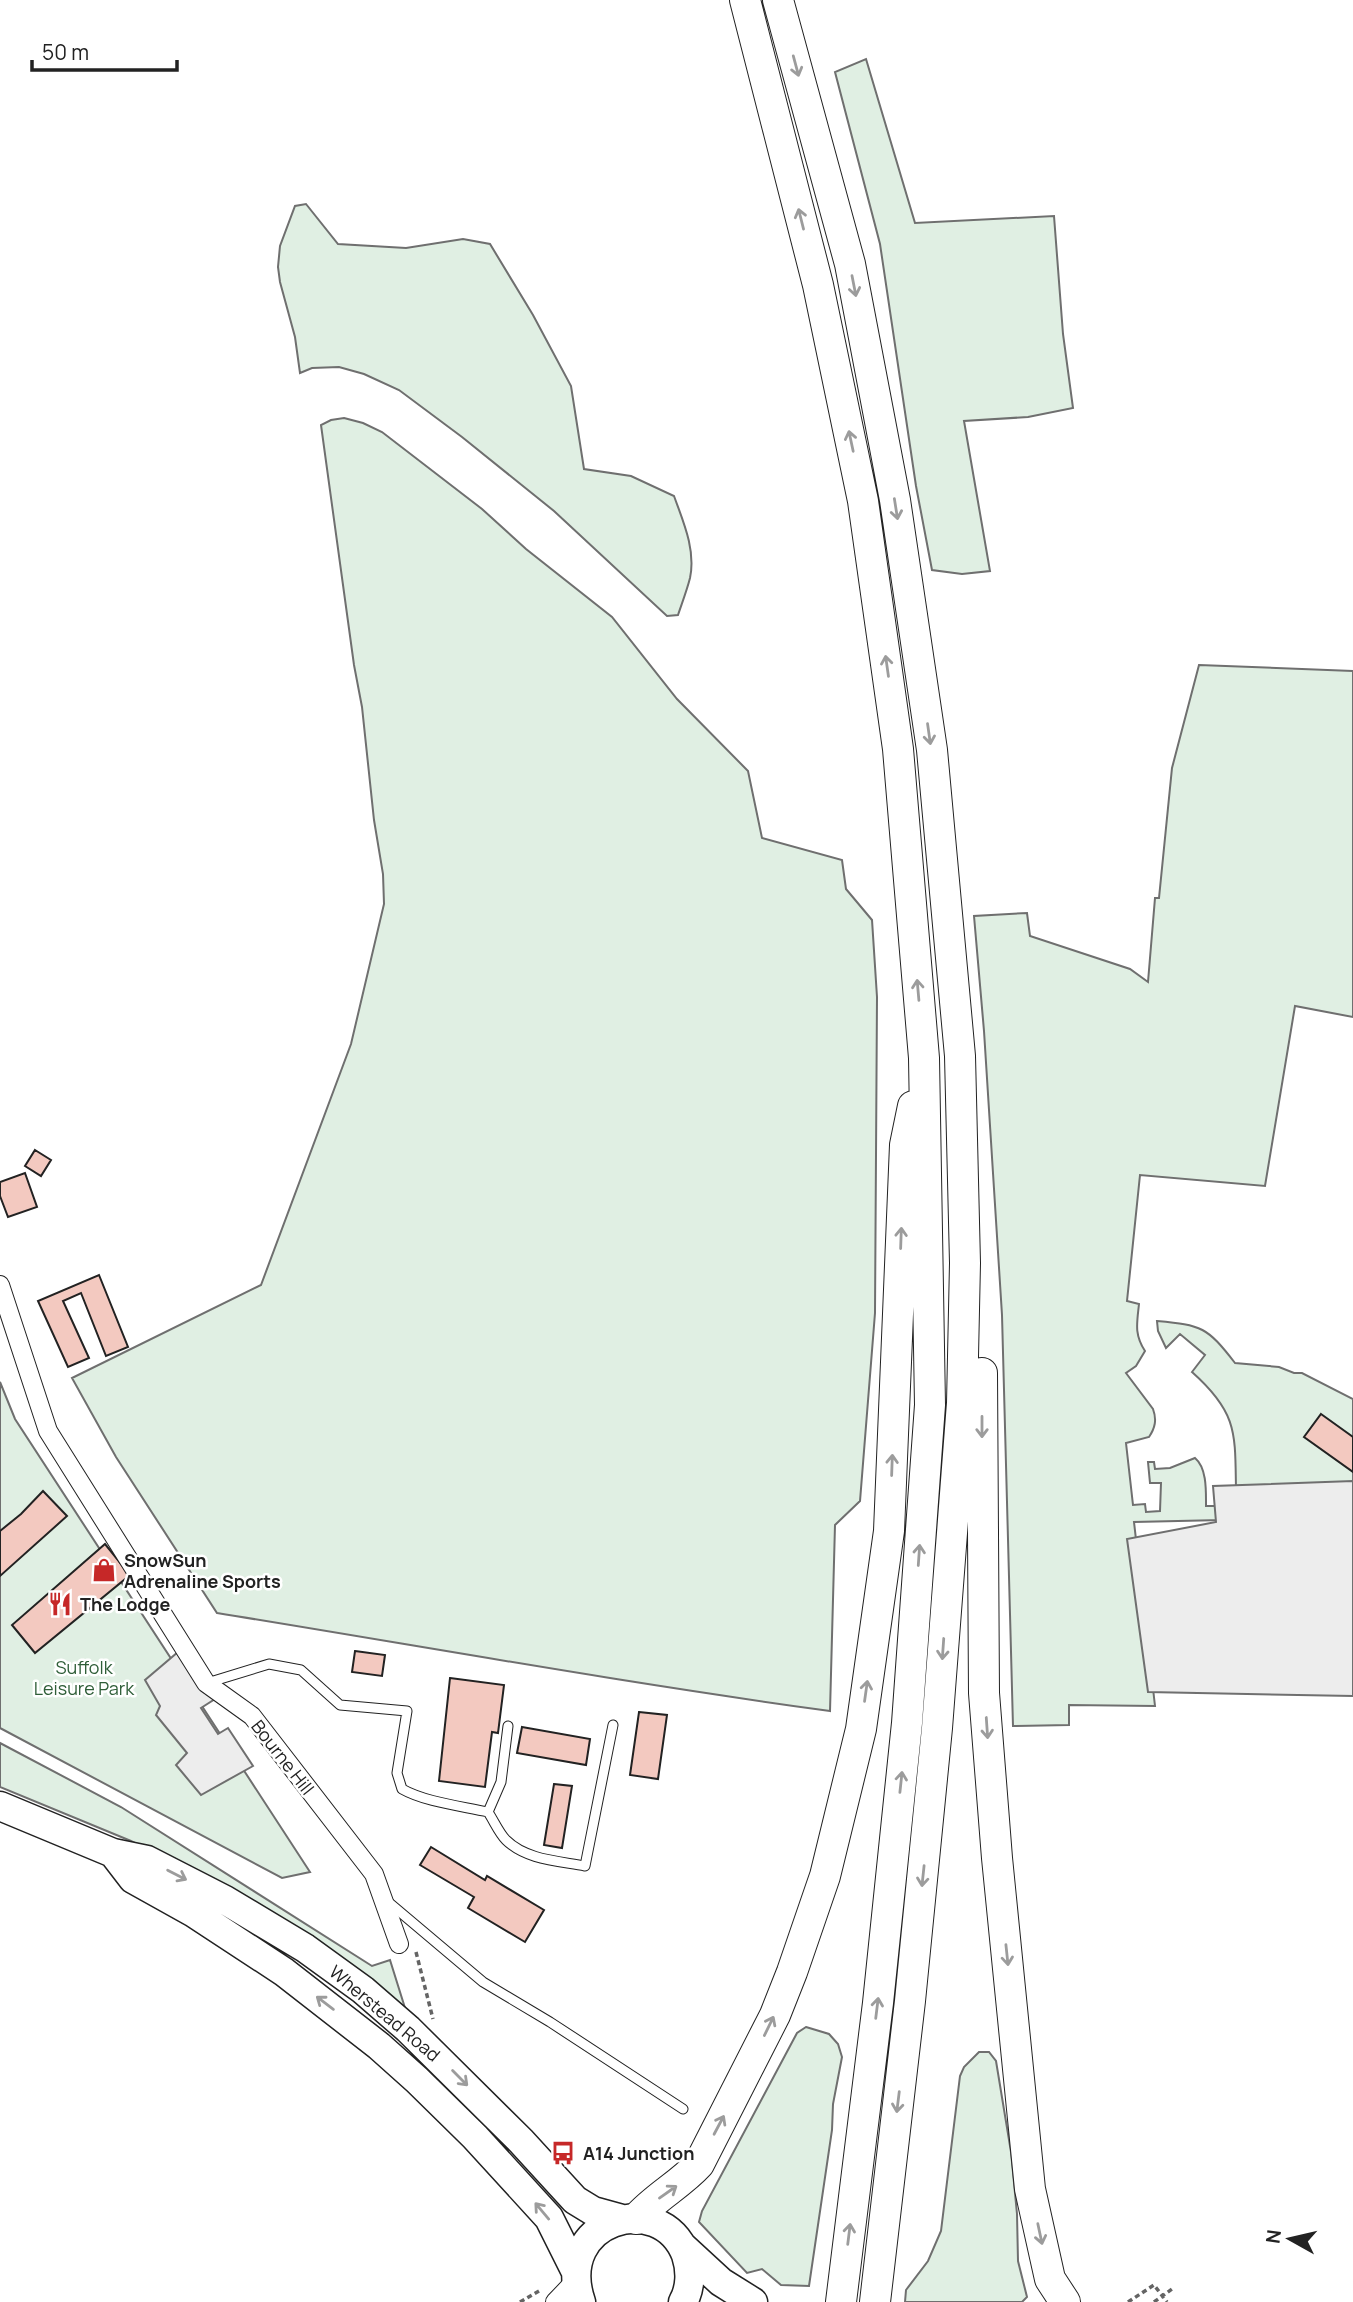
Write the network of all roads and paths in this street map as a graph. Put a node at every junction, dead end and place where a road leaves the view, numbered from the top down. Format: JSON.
{"nodes":[{"id":1,"x":745,"y":0,"type":"edge"},
{"id":2,"x":778,"y":0,"type":"edge"},
{"id":3,"x":924,"y":1058,"type":"junction"},
{"id":4,"x":965,"y":1263,"type":"junction"},
{"id":5,"x":0,"y":1285,"type":"edge"},
{"id":6,"x":206,"y":1683,"type":"junction"},
{"id":7,"x":613,"y":1725,"type":"dead end"},
{"id":8,"x":508,"y":1726,"type":"dead end"},
{"id":9,"x":0,"y":1806,"type":"edge"},
{"id":10,"x":488,"y":1812,"type":"junction"},
{"id":11,"x":113,"y":1853,"type":"junction"},
{"id":12,"x":383,"y":1897,"type":"junction"},
{"id":13,"x":399,"y":1944,"type":"dead end"},
{"id":14,"x":422,"y":1975,"type":"dead end"},
{"id":15,"x":434,"y":2023,"type":"dead end"},
{"id":16,"x":683,"y":2109,"type":"dead end"},
{"id":17,"x":629,"y":2219,"type":"junction"},
{"id":18,"x":681,"y":2245,"type":"junction"},
{"id":19,"x":577,"y":2285,"type":"edge"},
{"id":20,"x":543,"y":2287,"type":"dead end"},
{"id":21,"x":1171,"y":2288,"type":"dead end"},
{"id":22,"x":1162,"y":2295,"type":"junction"},
{"id":23,"x":520,"y":2302,"type":"edge"},
{"id":24,"x":555,"y":2302,"type":"edge"},
{"id":25,"x":683,"y":2302,"type":"edge"},
{"id":26,"x":753,"y":2302,"type":"edge"},
{"id":27,"x":841,"y":2302,"type":"edge"},
{"id":28,"x":875,"y":2302,"type":"edge"},
{"id":29,"x":1065,"y":2302,"type":"edge"},
{"id":30,"x":1129,"y":2302,"type":"edge"},
{"id":31,"x":1154,"y":2302,"type":"edge"},
{"id":32,"x":1167,"y":2302,"type":"edge"}],
"edges":[{"from":3,"to":1,"type":"highway","one_way":true},
{"from":2,"to":4,"type":"highway","one_way":true},
{"from":17,"to":3,"type":"highway","one_way":true},
{"from":27,"to":3,"type":"highway","one_way":true},
{"from":4,"to":28,"type":"highway","one_way":true},
{"from":4,"to":29,"type":"highway","one_way":true},
{"from":5,"to":6,"type":"street","name":"Bourne Hill"},
{"from":6,"to":10,"type":"lane"},
{"from":6,"to":12,"type":"street","name":"Bourne Hill"},
{"from":7,"to":10,"type":"lane"},
{"from":8,"to":10,"type":"lane"},
{"from":9,"to":11,"type":"main road","name":"Wherstead Road"},
{"from":11,"to":17,"type":"main road","name":"Wherstead Road","one_way":true},
{"from":19,"to":11,"type":"main road","name":"Wherstead Road","one_way":true},
{"from":12,"to":13,"type":"street","name":"Bourne Hill"},
{"from":12,"to":16,"type":"lane"},
{"from":14,"to":15,"type":"path"},
{"from":17,"to":18,"type":"main road","name":"Wherstead Road"},
{"from":17,"to":19,"type":"main road"},
{"from":18,"to":25,"type":"main road"},
{"from":18,"to":26,"type":"main road","name":"Wherstead Road"},
{"from":19,"to":24,"type":"street"},
{"from":20,"to":23,"type":"path"},
{"from":21,"to":22,"type":"path"},
{"from":22,"to":30,"type":"path"},
{"from":22,"to":31,"type":"path"},
{"from":22,"to":32,"type":"path"}]}
